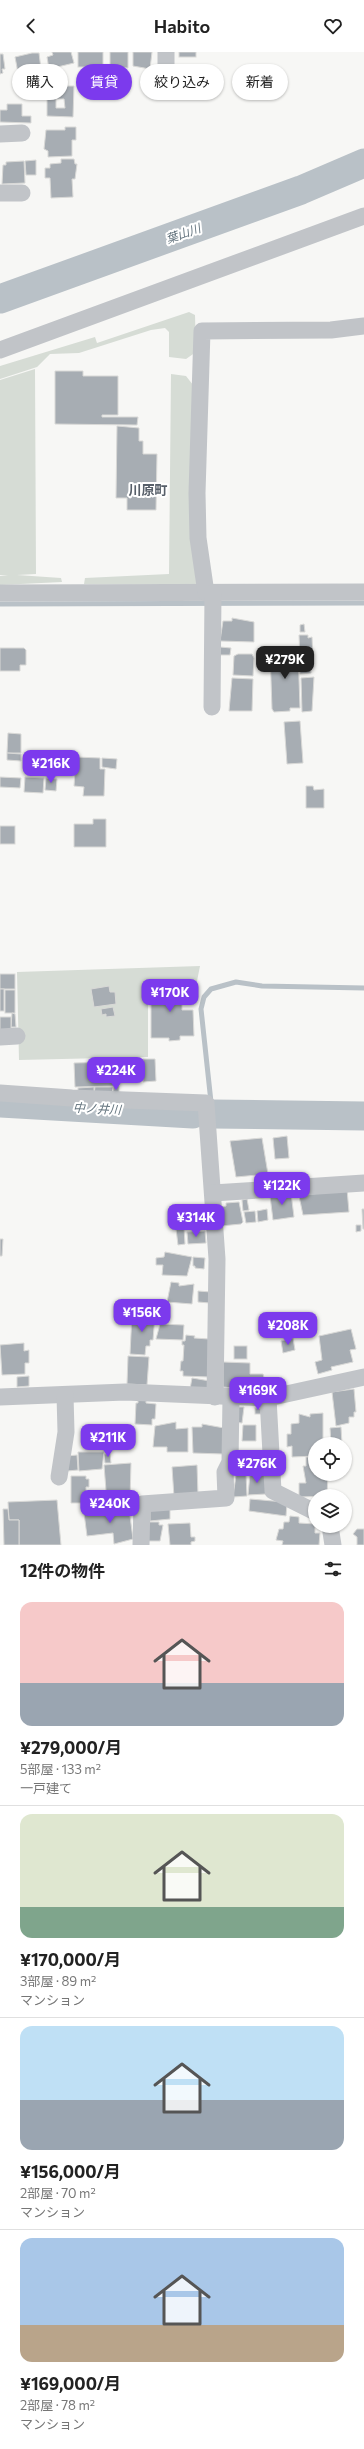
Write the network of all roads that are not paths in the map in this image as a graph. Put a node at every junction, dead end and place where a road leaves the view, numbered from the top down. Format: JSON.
{"nodes":[{"id":1,"x":22,"y":133,"type":"dead end"},
{"id":2,"x":0,"y":134,"type":"edge"},
{"id":3,"x":22,"y":193,"type":"dead end"},
{"id":4,"x":0,"y":194,"type":"edge"},
{"id":5,"x":364,"y":216,"type":"edge"},
{"id":6,"x":364,"y":326,"type":"edge"},
{"id":7,"x":0,"y":350,"type":"edge"},
{"id":8,"x":364,"y":592,"type":"edge"},
{"id":9,"x":209,"y":593,"type":"junction"},
{"id":10,"x":0,"y":594,"type":"edge"},
{"id":11,"x":212,"y":707,"type":"dead end"},
{"id":12,"x":17,"y":1036,"type":"dead end"},
{"id":13,"x":0,"y":1037,"type":"edge"},
{"id":14,"x":0,"y":1093,"type":"edge"},
{"id":15,"x":364,"y":1183,"type":"edge"},
{"id":16,"x":212,"y":1193,"type":"junction"},
{"id":17,"x":364,"y":1377,"type":"edge"},
{"id":18,"x":65,"y":1395,"type":"junction"},
{"id":19,"x":0,"y":1397,"type":"edge"},
{"id":20,"x":223,"y":1398,"type":"junction"},
{"id":21,"x":268,"y":1398,"type":"junction"},
{"id":22,"x":59,"y":1477,"type":"dead end"},
{"id":23,"x":308,"y":1508,"type":"edge"},
{"id":24,"x":331,"y":1533,"type":"edge"},
{"id":25,"x":141,"y":1545,"type":"edge"},
{"id":26,"x":333,"y":1545,"type":"edge"}],
"edges":[{"from":1,"to":2,"type":"street"},
{"from":3,"to":4,"type":"street"},
{"from":5,"to":7,"type":"street"},
{"from":6,"to":9,"type":"street"},
{"from":8,"to":9,"type":"street"},
{"from":9,"to":10,"type":"street"},
{"from":9,"to":11,"type":"street"},
{"from":12,"to":13,"type":"street"},
{"from":14,"to":16,"type":"street"},
{"from":15,"to":16,"type":"street"},
{"from":16,"to":20,"type":"street"},
{"from":17,"to":21,"type":"street"},
{"from":18,"to":19,"type":"street"},
{"from":18,"to":20,"type":"street"},
{"from":18,"to":22,"type":"street"},
{"from":20,"to":21,"type":"street"},
{"from":20,"to":25,"type":"street"},
{"from":21,"to":23,"type":"street"},
{"from":24,"to":26,"type":"street"}]}
